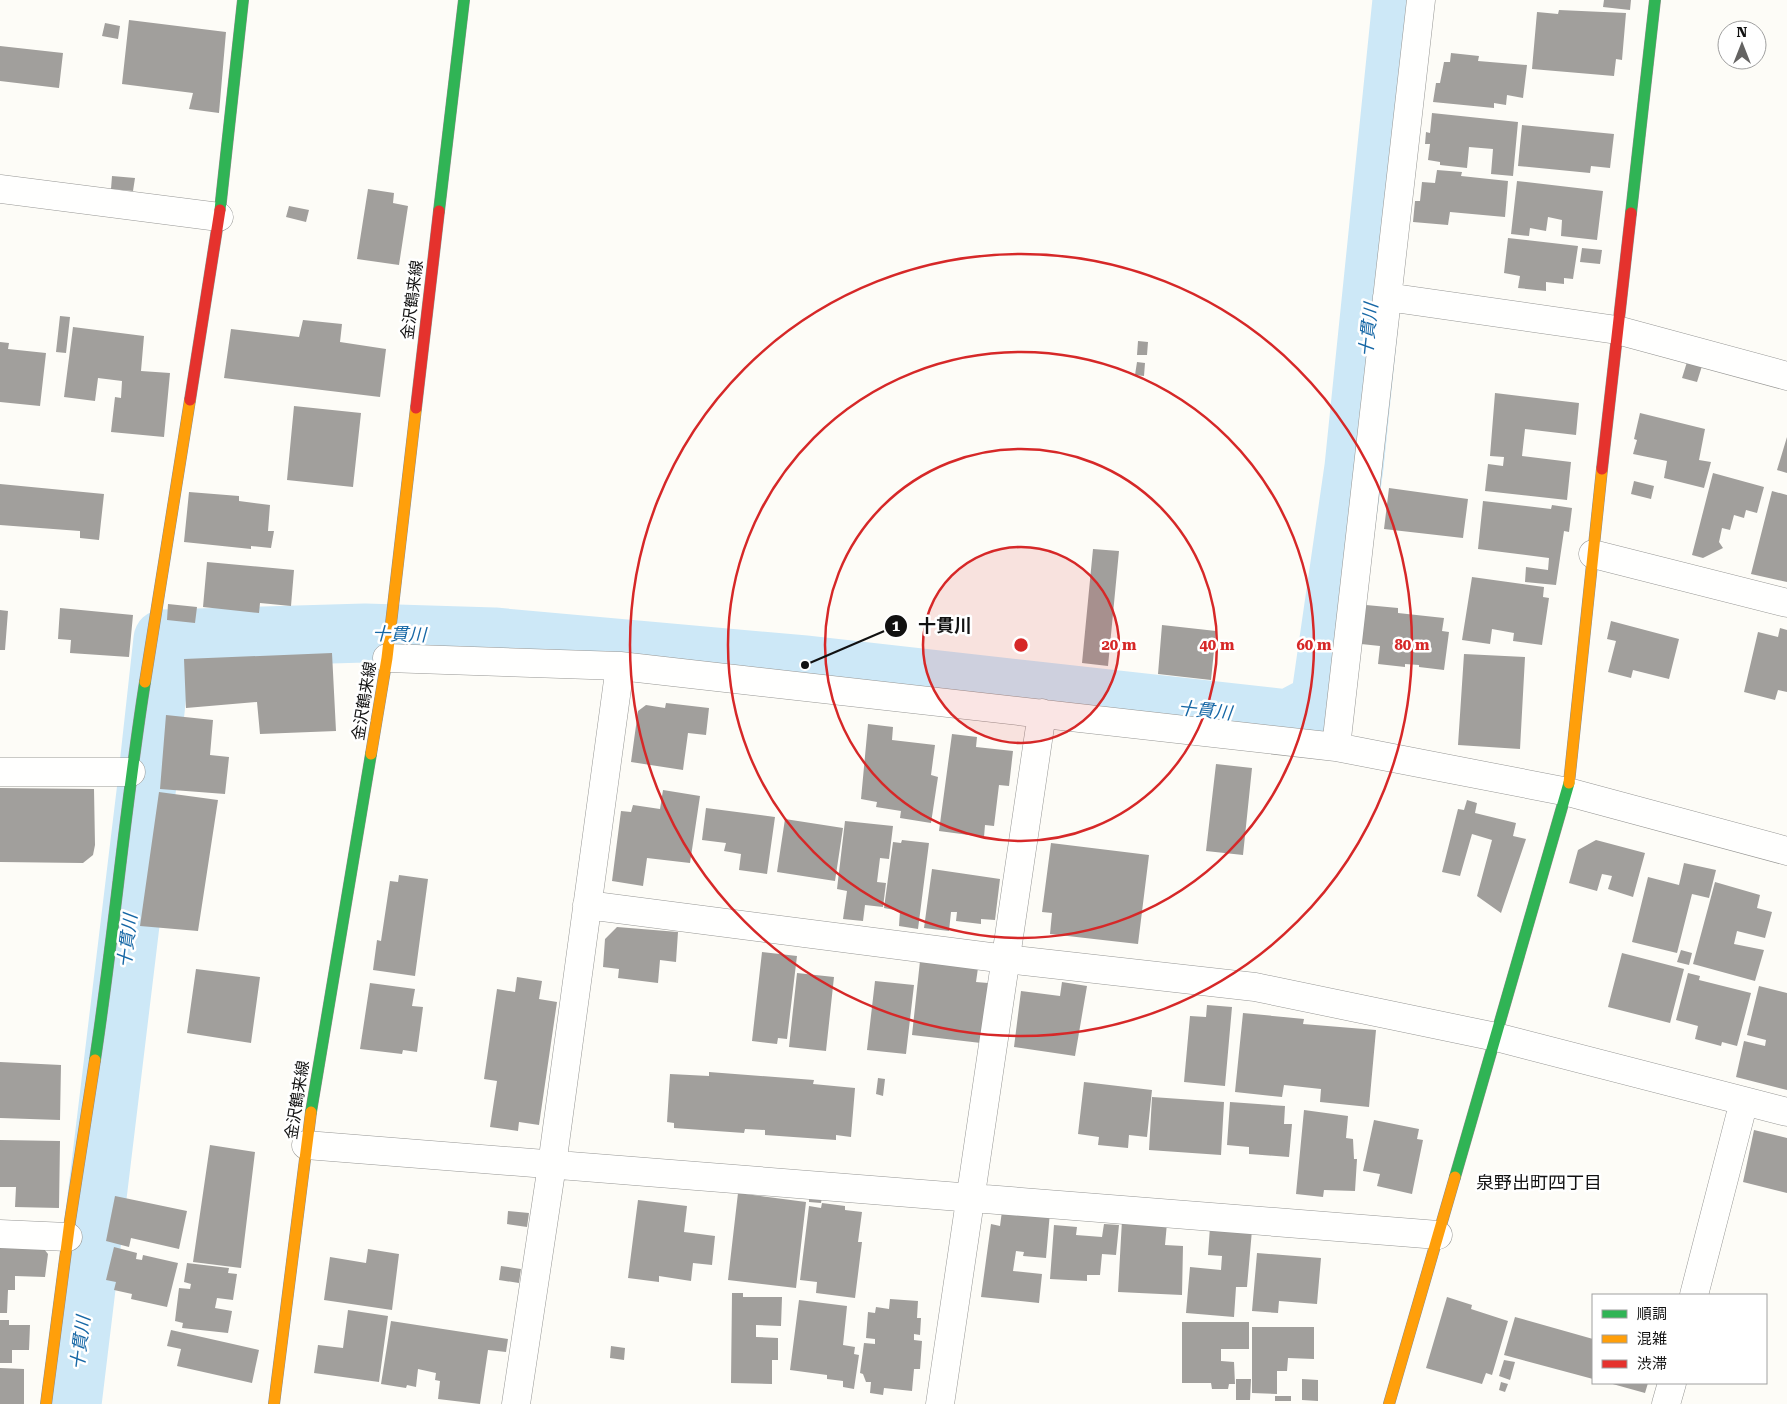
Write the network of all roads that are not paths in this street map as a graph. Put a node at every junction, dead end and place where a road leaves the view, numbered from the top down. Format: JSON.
{"nodes":[{"id":1,"x":243,"y":0,"type":"edge"},
{"id":2,"x":464,"y":0,"type":"edge"},
{"id":3,"x":1421,"y":0,"type":"edge"},
{"id":4,"x":1655,"y":0,"type":"edge"},
{"id":5,"x":0,"y":189,"type":"edge"},
{"id":6,"x":219,"y":217,"type":"junction"},
{"id":7,"x":1387,"y":297,"type":"junction"},
{"id":8,"x":1617,"y":330,"type":"junction"},
{"id":9,"x":1787,"y":376,"type":"edge"},
{"id":10,"x":1593,"y":554,"type":"junction"},
{"id":11,"x":1787,"y":603,"type":"edge"},
{"id":12,"x":388,"y":650,"type":"junction"},
{"id":13,"x":620,"y":666,"type":"junction"},
{"id":14,"x":1042,"y":713,"type":"junction"},
{"id":15,"x":1336,"y":747,"type":"junction"},
{"id":16,"x":0,"y":772,"type":"edge"},
{"id":17,"x":131,"y":772,"type":"junction"},
{"id":18,"x":1568,"y":792,"type":"junction"},
{"id":19,"x":1787,"y":851,"type":"edge"},
{"id":20,"x":587,"y":905,"type":"junction"},
{"id":21,"x":1006,"y":959,"type":"junction"},
{"id":22,"x":1496,"y":1037,"type":"junction"},
{"id":23,"x":1744,"y":1101,"type":"junction"},
{"id":24,"x":1787,"y":1112,"type":"edge"},
{"id":25,"x":306,"y":1145,"type":"junction"},
{"id":26,"x":552,"y":1165,"type":"junction"},
{"id":27,"x":970,"y":1198,"type":"junction"},
{"id":28,"x":0,"y":1234,"type":"edge"},
{"id":29,"x":1438,"y":1235,"type":"junction"},
{"id":30,"x":68,"y":1237,"type":"junction"},
{"id":31,"x":1694,"y":1294,"type":"edge"},
{"id":32,"x":1672,"y":1384,"type":"edge"},
{"id":33,"x":46,"y":1404,"type":"edge"},
{"id":34,"x":274,"y":1404,"type":"edge"},
{"id":35,"x":516,"y":1404,"type":"edge"},
{"id":36,"x":940,"y":1404,"type":"edge"},
{"id":37,"x":1389,"y":1404,"type":"edge"},
{"id":38,"x":1666,"y":1404,"type":"edge"}],
"edges":[{"from":1,"to":6,"type":"street"},
{"from":2,"to":12,"type":"street","name":"金沢鶴来線"},
{"from":3,"to":7,"type":"street"},
{"from":4,"to":8,"type":"street"},
{"from":5,"to":6,"type":"street"},
{"from":6,"to":17,"type":"street"},
{"from":7,"to":8,"type":"street"},
{"from":7,"to":15,"type":"street"},
{"from":8,"to":9,"type":"street"},
{"from":8,"to":10,"type":"street"},
{"from":10,"to":11,"type":"street"},
{"from":10,"to":18,"type":"street"},
{"from":12,"to":13,"type":"street"},
{"from":12,"to":25,"type":"street","name":"金沢鶴来線"},
{"from":13,"to":14,"type":"street"},
{"from":13,"to":20,"type":"street"},
{"from":14,"to":15,"type":"street"},
{"from":14,"to":21,"type":"street"},
{"from":15,"to":18,"type":"street"},
{"from":16,"to":17,"type":"street"},
{"from":17,"to":30,"type":"street"},
{"from":18,"to":19,"type":"street"},
{"from":18,"to":22,"type":"street"},
{"from":20,"to":21,"type":"street"},
{"from":20,"to":26,"type":"street"},
{"from":21,"to":22,"type":"street"},
{"from":21,"to":27,"type":"street"},
{"from":22,"to":23,"type":"street"},
{"from":22,"to":29,"type":"street"},
{"from":23,"to":24,"type":"street"},
{"from":23,"to":31,"type":"street"},
{"from":25,"to":26,"type":"street"},
{"from":25,"to":34,"type":"street","name":"金沢鶴来線"},
{"from":26,"to":27,"type":"street"},
{"from":26,"to":35,"type":"street"},
{"from":27,"to":29,"type":"street"},
{"from":27,"to":36,"type":"street"},
{"from":28,"to":30,"type":"street"},
{"from":29,"to":37,"type":"street"},
{"from":30,"to":33,"type":"street"},
{"from":32,"to":38,"type":"street"}]}
